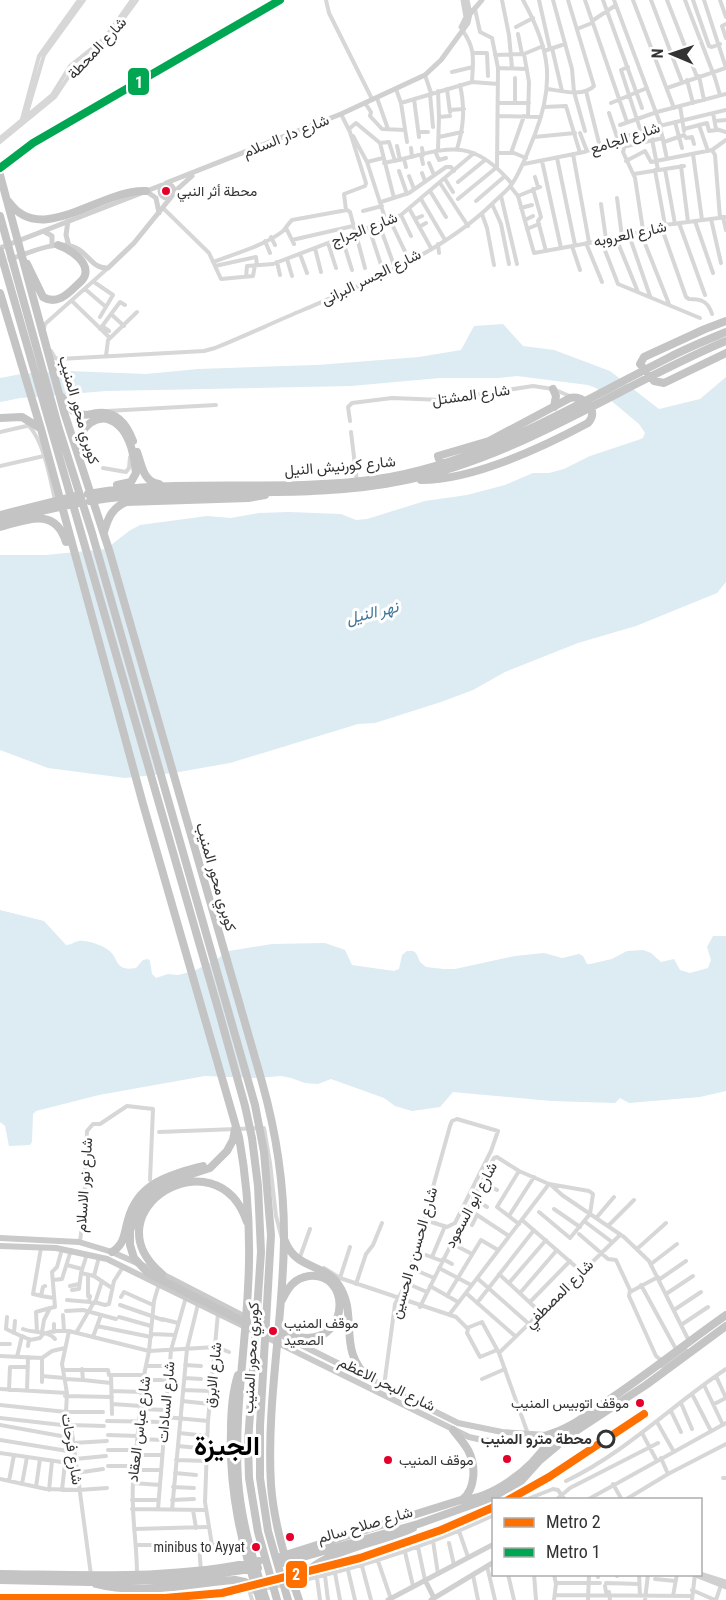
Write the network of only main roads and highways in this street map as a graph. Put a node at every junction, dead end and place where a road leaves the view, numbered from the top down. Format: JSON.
{"nodes":[{"id":1,"x":465,"y":0,"type":"edge"},
{"id":2,"x":482,"y":0,"type":"edge"},
{"id":3,"x":470,"y":14,"type":"junction"},
{"id":4,"x":375,"y":98,"type":"junction"},
{"id":5,"x":198,"y":171,"type":"junction"},
{"id":6,"x":0,"y":175,"type":"edge"},
{"id":7,"x":164,"y":184,"type":"junction"},
{"id":8,"x":146,"y":190,"type":"junction"},
{"id":9,"x":173,"y":195,"type":"junction"},
{"id":10,"x":5,"y":197,"type":"junction"},
{"id":11,"x":161,"y":210,"type":"junction"},
{"id":12,"x":0,"y":216,"type":"edge"},
{"id":13,"x":68,"y":221,"type":"junction"},
{"id":14,"x":45,"y":232,"type":"junction"},
{"id":15,"x":16,"y":236,"type":"junction"},
{"id":16,"x":55,"y":246,"type":"junction"},
{"id":17,"x":69,"y":246,"type":"junction"},
{"id":18,"x":0,"y":250,"type":"edge"},
{"id":19,"x":0,"y":262,"type":"edge"},
{"id":20,"x":0,"y":293,"type":"edge"},
{"id":21,"x":726,"y":321,"type":"edge"},
{"id":22,"x":726,"y":332,"type":"edge"},
{"id":23,"x":726,"y":341,"type":"edge"},
{"id":24,"x":726,"y":353,"type":"edge"},
{"id":25,"x":553,"y":389,"type":"road end"},
{"id":26,"x":60,"y":393,"type":"junction"},
{"id":27,"x":554,"y":407,"type":"junction"},
{"id":28,"x":0,"y":418,"type":"edge"},
{"id":29,"x":40,"y":429,"type":"junction"},
{"id":30,"x":471,"y":458,"type":"junction"},
{"id":31,"x":137,"y":459,"type":"junction"},
{"id":32,"x":80,"y":462,"type":"junction"},
{"id":33,"x":441,"y":465,"type":"junction"},
{"id":34,"x":408,"y":480,"type":"junction"},
{"id":35,"x":183,"y":487,"type":"junction"},
{"id":36,"x":272,"y":492,"type":"junction"},
{"id":37,"x":91,"y":493,"type":"junction"},
{"id":38,"x":0,"y":514,"type":"edge"},
{"id":39,"x":0,"y":520,"type":"edge"},
{"id":40,"x":0,"y":527,"type":"edge"},
{"id":41,"x":104,"y":532,"type":"junction"},
{"id":42,"x":77,"y":563,"type":"junction"},
{"id":43,"x":235,"y":1121,"type":"junction"},
{"id":44,"x":218,"y":1159,"type":"junction"},
{"id":45,"x":249,"y":1234,"type":"junction"},
{"id":46,"x":284,"y":1237,"type":"junction"},
{"id":47,"x":0,"y":1238,"type":"edge"},
{"id":48,"x":0,"y":1246,"type":"edge"},
{"id":49,"x":112,"y":1252,"type":"junction"},
{"id":50,"x":158,"y":1275,"type":"junction"},
{"id":51,"x":280,"y":1304,"type":"junction"},
{"id":52,"x":726,"y":1315,"type":"edge"},
{"id":53,"x":726,"y":1322,"type":"edge"},
{"id":54,"x":726,"y":1326,"type":"edge"},
{"id":55,"x":269,"y":1329,"type":"junction"},
{"id":56,"x":256,"y":1333,"type":"junction"},
{"id":57,"x":316,"y":1353,"type":"junction"},
{"id":58,"x":328,"y":1359,"type":"junction"},
{"id":59,"x":312,"y":1360,"type":"junction"},
{"id":60,"x":662,"y":1364,"type":"junction"},
{"id":61,"x":324,"y":1366,"type":"junction"},
{"id":62,"x":371,"y":1380,"type":"junction"},
{"id":63,"x":463,"y":1424,"type":"junction"},
{"id":64,"x":479,"y":1429,"type":"junction"},
{"id":65,"x":457,"y":1432,"type":"junction"},
{"id":66,"x":570,"y":1435,"type":"junction"},
{"id":67,"x":476,"y":1438,"type":"junction"},
{"id":68,"x":547,"y":1438,"type":"junction"},
{"id":69,"x":458,"y":1504,"type":"junction"},
{"id":70,"x":418,"y":1524,"type":"junction"},
{"id":71,"x":492,"y":1545,"type":"edge"},
{"id":72,"x":294,"y":1557,"type":"junction"},
{"id":73,"x":492,"y":1563,"type":"edge"},
{"id":74,"x":0,"y":1574,"type":"edge"},
{"id":75,"x":185,"y":1576,"type":"junction"},
{"id":76,"x":699,"y":1576,"type":"edge"},
{"id":77,"x":90,"y":1579,"type":"junction"},
{"id":78,"x":0,"y":1580,"type":"edge"},
{"id":79,"x":425,"y":1580,"type":"junction"},
{"id":80,"x":297,"y":1585,"type":"junction"},
{"id":81,"x":724,"y":1585,"type":"edge"},
{"id":82,"x":264,"y":1599,"type":"edge"},
{"id":83,"x":389,"y":1599,"type":"edge"},
{"id":84,"x":433,"y":1599,"type":"edge"},
{"id":85,"x":277,"y":1600,"type":"edge"},
{"id":86,"x":288,"y":1600,"type":"edge"},
{"id":87,"x":298,"y":1600,"type":"edge"}],
"edges":[{"from":1,"to":3,"type":"main road"},
{"from":2,"to":3,"type":"main road","name":"شارع دار السلام"},
{"from":3,"to":4,"type":"main road","name":"شارع دار السلام"},
{"from":3,"to":4,"type":"main road","name":"شارع دار السلام"},
{"from":4,"to":5,"type":"main road","name":"شارع دار السلام"},
{"from":5,"to":7,"type":"main road","name":"شارع دار السلام"},
{"from":5,"to":9,"type":"main road","name":"شارع دار السلام"},
{"from":6,"to":10,"type":"highway","name":"كوبري محور المنيب"},
{"from":7,"to":8,"type":"main road","name":"شارع دار السلام"},
{"from":7,"to":9,"type":"main road"},
{"from":7,"to":9,"type":"main road"},
{"from":8,"to":10,"type":"highway"},
{"from":8,"to":11,"type":"main road"},
{"from":8,"to":13,"type":"main road","name":"شارع دار السلام"},
{"from":9,"to":11,"type":"main road","name":"شارع دار السلام"},
{"from":10,"to":15,"type":"highway","name":"كوبري محور المنيب"},
{"from":11,"to":17,"type":"main road","name":"شارع دار السلام"},
{"from":12,"to":86,"type":"highway","name":"كوبري محور المنيب"},
{"from":13,"to":14,"type":"main road","name":"شارع دار السلام"},
{"from":13,"to":17,"type":"main road"},
{"from":14,"to":16,"type":"main road"},
{"from":14,"to":18,"type":"main road","name":"شارع دار السلام"},
{"from":15,"to":16,"type":"highway"},
{"from":15,"to":26,"type":"highway","name":"كوبري محور المنيب"},
{"from":16,"to":17,"type":"main road"},
{"from":16,"to":19,"type":"main road"},
{"from":18,"to":85,"type":"highway","name":"كوبري محور المنيب"},
{"from":20,"to":29,"type":"highway","name":"كوبري محور المنيب"},
{"from":21,"to":24,"type":"highway"},
{"from":22,"to":30,"type":"highway","name":"شارع كورنيش النيل"},
{"from":23,"to":30,"type":"highway","name":"شارع كورنيش النيل"},
{"from":25,"to":27,"type":"highway"},
{"from":26,"to":31,"type":"highway"},
{"from":26,"to":32,"type":"highway","name":"كوبري محور المنيب"},
{"from":27,"to":33,"type":"highway"},
{"from":27,"to":34,"type":"highway"},
{"from":28,"to":29,"type":"highway"},
{"from":29,"to":42,"type":"highway","name":"كوبري محور المنيب"},
{"from":30,"to":33,"type":"highway","name":"شارع كورنيش النيل"},
{"from":30,"to":34,"type":"highway","name":"شارع كورنيش النيل"},
{"from":31,"to":32,"type":"highway"},
{"from":31,"to":35,"type":"highway"},
{"from":31,"to":37,"type":"highway"},
{"from":32,"to":41,"type":"highway","name":"كوبري محور المنيب"},
{"from":33,"to":35,"type":"highway","name":"شارع كورنيش النيل"},
{"from":34,"to":36,"type":"highway","name":"شارع كورنيش النيل"},
{"from":35,"to":37,"type":"highway","name":"شارع كورنيش النيل"},
{"from":36,"to":39,"type":"highway","name":"شارع كورنيش النيل"},
{"from":36,"to":41,"type":"highway"},
{"from":37,"to":38,"type":"highway","name":"شارع كورنيش النيل"},
{"from":40,"to":42,"type":"highway"},
{"from":41,"to":46,"type":"highway","name":"كوبري محور المنيب"},
{"from":42,"to":43,"type":"highway","name":"كوبري محور المنيب"},
{"from":43,"to":44,"type":"highway"},
{"from":43,"to":45,"type":"highway","name":"كوبري محور المنيب"},
{"from":44,"to":49,"type":"highway"},
{"from":44,"to":50,"type":"highway"},
{"from":45,"to":50,"type":"highway"},
{"from":45,"to":82,"type":"highway","name":"كوبري محور المنيب"},
{"from":46,"to":51,"type":"highway","name":"كوبري محور المنيب"},
{"from":46,"to":62,"type":"highway"},
{"from":47,"to":49,"type":"main road","name":"شارع البحر الاعظم"},
{"from":48,"to":56,"type":"main road","name":"شارع البحر الاعظم"},
{"from":49,"to":50,"type":"main road","name":"شارع البحر الاعظم"},
{"from":50,"to":55,"type":"main road","name":"شارع البحر الاعظم"},
{"from":50,"to":56,"type":"highway"},
{"from":51,"to":55,"type":"highway"},
{"from":51,"to":80,"type":"highway","name":"كوبري محور المنيب"},
{"from":52,"to":60,"type":"highway"},
{"from":53,"to":60,"type":"main road"},
{"from":54,"to":66,"type":"highway","name":"شارع صلاح سالم"},
{"from":55,"to":57,"type":"main road","name":"شارع البحر الاعظم"},
{"from":56,"to":59,"type":"main road","name":"شارع البحر الاعظم"},
{"from":57,"to":58,"type":"main road","name":"شارع البحر الاعظم"},
{"from":57,"to":59,"type":"main road"},
{"from":58,"to":61,"type":"main road"},
{"from":58,"to":62,"type":"main road","name":"شارع البحر الاعظم"},
{"from":59,"to":61,"type":"main road","name":"شارع البحر الاعظم"},
{"from":60,"to":68,"type":"highway"},
{"from":61,"to":65,"type":"main road","name":"شارع البحر الاعظم"},
{"from":62,"to":63,"type":"main road","name":"شارع البحر الاعظم"},
{"from":63,"to":64,"type":"main road","name":"شارع البحر الاعظم"},
{"from":63,"to":65,"type":"main road"},
{"from":64,"to":67,"type":"main road"},
{"from":64,"to":68,"type":"main road","name":"شارع البحر الاعظم"},
{"from":65,"to":67,"type":"main road","name":"شارع البحر الاعظم"},
{"from":65,"to":69,"type":"highway"},
{"from":66,"to":68,"type":"main road","name":"شارع البحر الاعظم"},
{"from":66,"to":69,"type":"highway","name":"شارع صلاح سالم"},
{"from":67,"to":68,"type":"main road","name":"شارع البحر الاعظم"},
{"from":68,"to":69,"type":"highway","name":"شارع صلاح سالم"},
{"from":69,"to":70,"type":"highway","name":"شارع صلاح سالم"},
{"from":69,"to":72,"type":"highway","name":"شارع صلاح سالم"},
{"from":70,"to":72,"type":"highway","name":"شارع صلاح سالم"},
{"from":70,"to":80,"type":"highway"},
{"from":71,"to":79,"type":"main road"},
{"from":72,"to":75,"type":"highway","name":"شارع صلاح سالم"},
{"from":72,"to":75,"type":"highway","name":"شارع صلاح سالم"},
{"from":73,"to":84,"type":"main road"},
{"from":74,"to":77,"type":"highway","name":"شارع صلاح سالم"},
{"from":75,"to":77,"type":"highway","name":"شارع صلاح سالم"},
{"from":75,"to":77,"type":"highway","name":"شارع صلاح سالم"},
{"from":76,"to":81,"type":"main road"},
{"from":77,"to":78,"type":"highway","name":"شارع صلاح سالم"},
{"from":77,"to":82,"type":"highway"},
{"from":79,"to":83,"type":"main road"},
{"from":79,"to":84,"type":"main road"},
{"from":80,"to":87,"type":"highway","name":"كوبري محور المنيب"}]}
